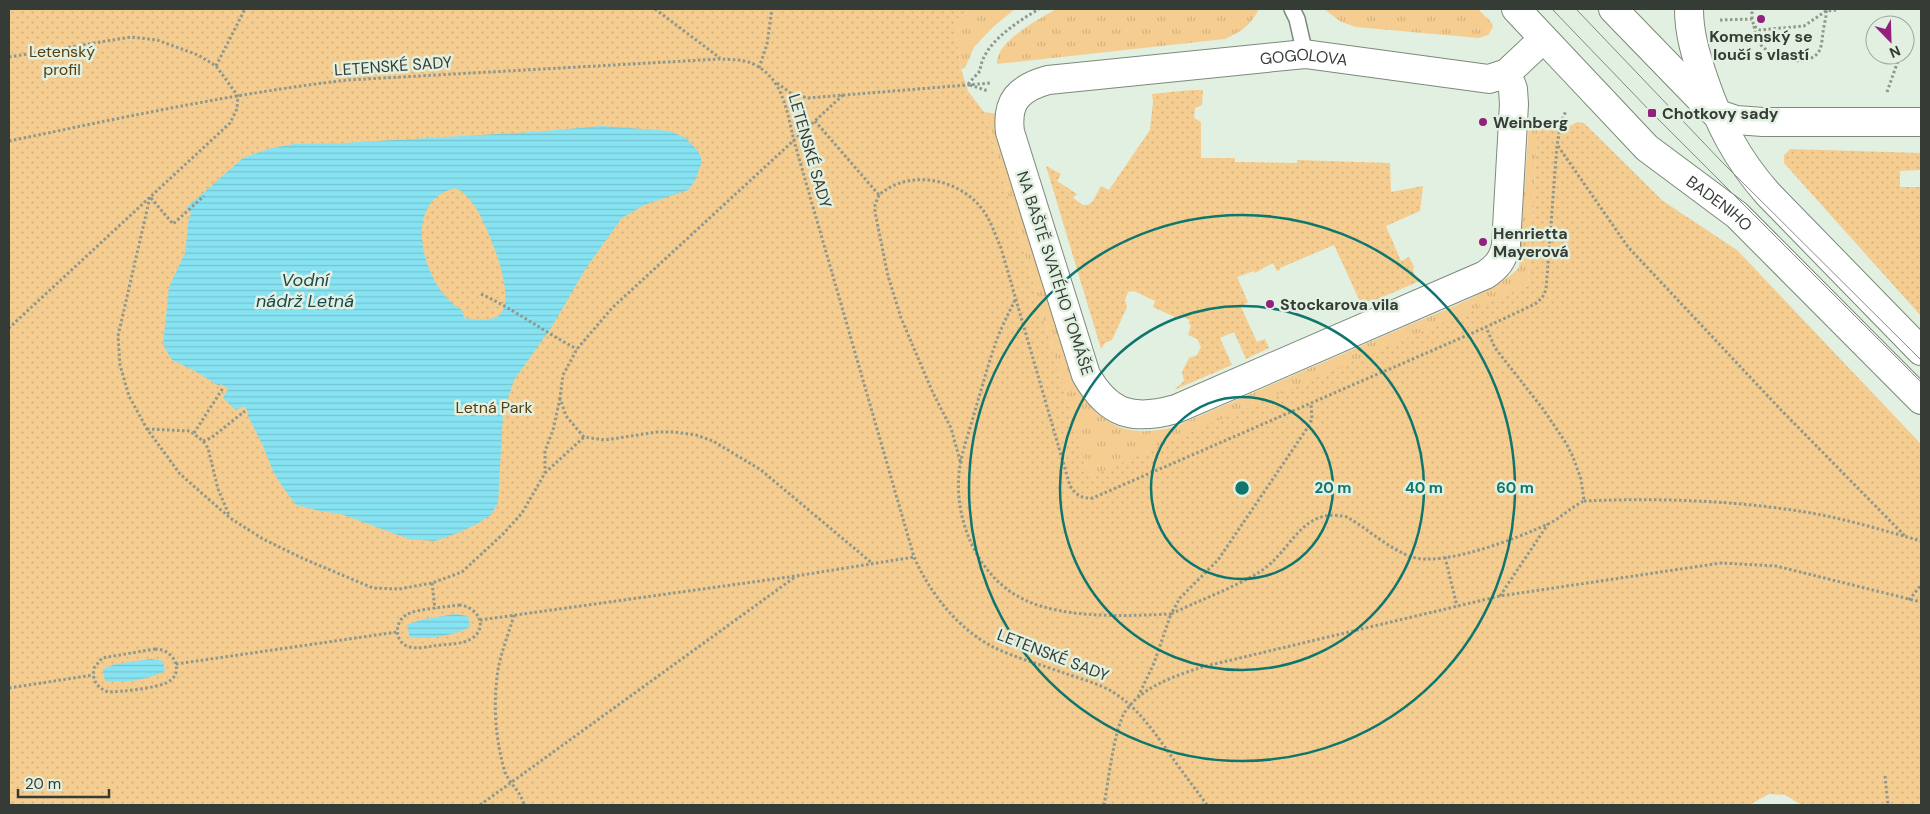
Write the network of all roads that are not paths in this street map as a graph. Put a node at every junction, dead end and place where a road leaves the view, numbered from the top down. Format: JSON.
{"nodes":[{"id":1,"x":1292,"y":9,"type":"edge"},
{"id":2,"x":1613,"y":9,"type":"edge"},
{"id":3,"x":1689,"y":9,"type":"edge"},
{"id":4,"x":1529,"y":19,"type":"edge"},
{"id":5,"x":1305,"y":54,"type":"junction"},
{"id":6,"x":1507,"y":73,"type":"junction"},
{"id":7,"x":1048,"y":80,"type":"joint"},
{"id":8,"x":1715,"y":113,"type":"junction"},
{"id":9,"x":1921,"y":122,"type":"edge"},
{"id":10,"x":1921,"y":351,"type":"edge"},
{"id":11,"x":1921,"y":400,"type":"edge"}],
"edges":[{"from":1,"to":5,"type":"lane"},
{"from":2,"to":8,"type":"street"},
{"from":3,"to":8,"type":"street"},
{"from":4,"to":6,"type":"street"},
{"from":4,"to":11,"type":"street","name":"BADENIHO"},
{"from":5,"to":6,"type":"street","name":"GOGOLOVA"},
{"from":5,"to":7,"type":"street","name":"GOGOLOVA"},
{"from":6,"to":7,"type":"street","name":"NA BAŠTĚ SVATÉHO TOMÁŠE"},
{"from":8,"to":9,"type":"street"},
{"from":8,"to":10,"type":"street"}]}
